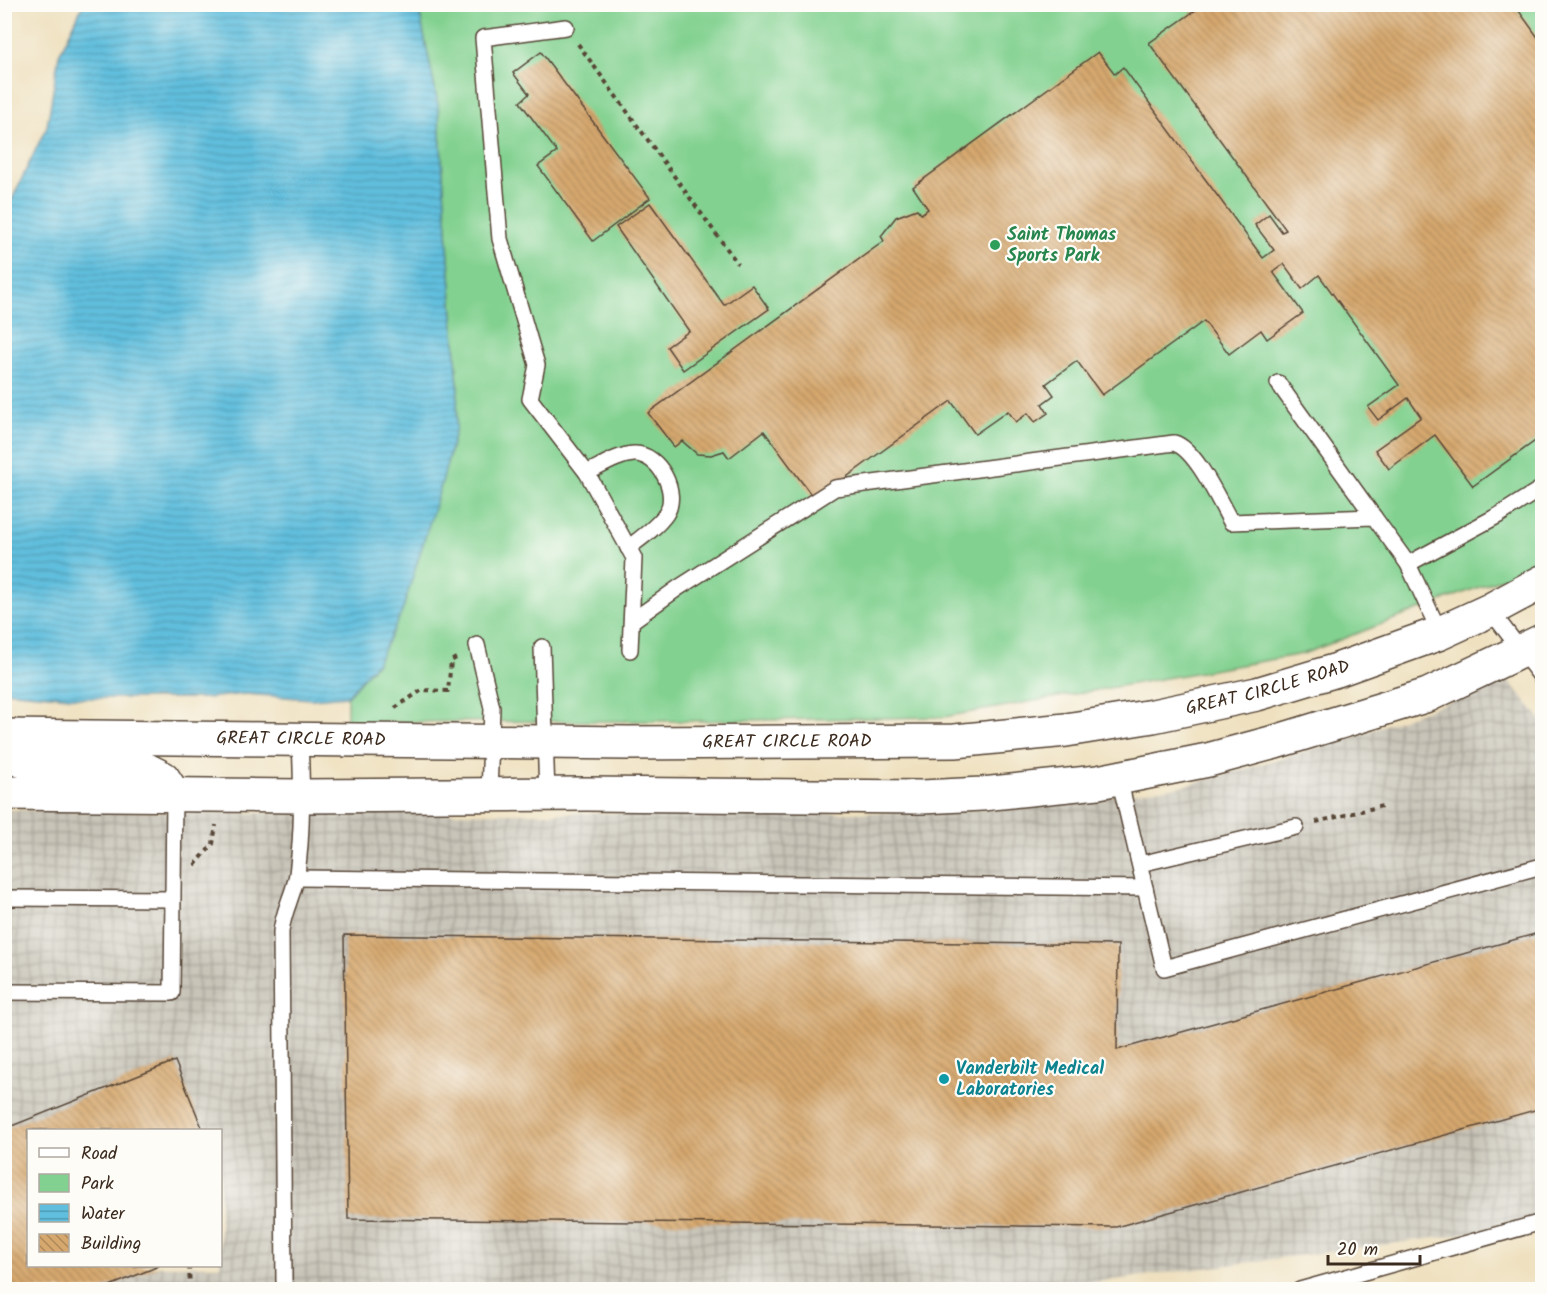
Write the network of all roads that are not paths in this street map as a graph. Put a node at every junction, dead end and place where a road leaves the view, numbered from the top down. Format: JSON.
{"nodes":[{"id":1,"x":566,"y":27,"type":"road end"},
{"id":2,"x":1278,"y":383,"type":"dead end"},
{"id":3,"x":587,"y":473,"type":"junction"},
{"id":4,"x":1542,"y":488,"type":"edge"},
{"id":5,"x":1374,"y":517,"type":"junction"},
{"id":6,"x":628,"y":548,"type":"junction"},
{"id":7,"x":1408,"y":564,"type":"junction"},
{"id":8,"x":1542,"y":582,"type":"edge"},
{"id":9,"x":1490,"y":610,"type":"junction"},
{"id":10,"x":632,"y":621,"type":"junction"},
{"id":11,"x":1440,"y":633,"type":"junction"},
{"id":12,"x":477,"y":645,"type":"road end"},
{"id":13,"x":1532,"y":646,"type":"edge"},
{"id":14,"x":542,"y":647,"type":"dead end"},
{"id":15,"x":630,"y":650,"type":"dead end"},
{"id":16,"x":1542,"y":678,"type":"edge"},
{"id":17,"x":4,"y":736,"type":"edge"},
{"id":18,"x":300,"y":740,"type":"junction"},
{"id":19,"x":491,"y":741,"type":"junction"},
{"id":20,"x":546,"y":742,"type":"junction"},
{"id":21,"x":4,"y":753,"type":"edge"},
{"id":22,"x":1119,"y":778,"type":"junction"},
{"id":23,"x":4,"y":793,"type":"edge"},
{"id":24,"x":547,"y":794,"type":"junction"},
{"id":25,"x":174,"y":795,"type":"junction"},
{"id":26,"x":489,"y":795,"type":"junction"},
{"id":27,"x":302,"y":796,"type":"junction"},
{"id":28,"x":1296,"y":827,"type":"road end"},
{"id":29,"x":1140,"y":864,"type":"junction"},
{"id":30,"x":1542,"y":866,"type":"edge"},
{"id":31,"x":297,"y":878,"type":"junction"},
{"id":32,"x":1145,"y":888,"type":"junction"},
{"id":33,"x":4,"y":898,"type":"edge"},
{"id":34,"x":172,"y":899,"type":"junction"},
{"id":35,"x":4,"y":992,"type":"edge"},
{"id":36,"x":1542,"y":1222,"type":"edge"},
{"id":37,"x":286,"y":1290,"type":"edge"},
{"id":38,"x":1300,"y":1290,"type":"edge"}],
"edges":[{"from":1,"to":3,"type":"lane"},
{"from":2,"to":5,"type":"lane"},
{"from":3,"to":6,"type":"lane"},
{"from":3,"to":6,"type":"lane"},
{"from":4,"to":7,"type":"lane"},
{"from":5,"to":7,"type":"lane"},
{"from":5,"to":10,"type":"lane"},
{"from":6,"to":10,"type":"lane"},
{"from":7,"to":11,"type":"lane"},
{"from":8,"to":9,"type":"street","name":"GREAT CIRCLE ROAD"},
{"from":9,"to":11,"type":"street","name":"GREAT CIRCLE ROAD"},
{"from":9,"to":13,"type":"lane"},
{"from":10,"to":15,"type":"lane"},
{"from":11,"to":20,"type":"street","name":"GREAT CIRCLE ROAD"},
{"from":12,"to":19,"type":"lane"},
{"from":13,"to":16,"type":"lane"},
{"from":13,"to":22,"type":"street"},
{"from":14,"to":20,"type":"lane"},
{"from":17,"to":18,"type":"street","name":"GREAT CIRCLE ROAD"},
{"from":18,"to":19,"type":"street","name":"GREAT CIRCLE ROAD"},
{"from":18,"to":27,"type":"lane"},
{"from":19,"to":20,"type":"street","name":"GREAT CIRCLE ROAD"},
{"from":19,"to":26,"type":"lane"},
{"from":20,"to":24,"type":"lane"},
{"from":21,"to":25,"type":"street"},
{"from":22,"to":24,"type":"street"},
{"from":22,"to":29,"type":"lane"},
{"from":23,"to":25,"type":"street"},
{"from":24,"to":26,"type":"street"},
{"from":25,"to":27,"type":"street"},
{"from":25,"to":34,"type":"lane"},
{"from":26,"to":27,"type":"street"},
{"from":27,"to":31,"type":"lane"},
{"from":28,"to":29,"type":"lane"},
{"from":29,"to":32,"type":"lane"},
{"from":30,"to":32,"type":"lane"},
{"from":31,"to":32,"type":"lane"},
{"from":31,"to":37,"type":"lane"},
{"from":33,"to":34,"type":"lane"},
{"from":34,"to":35,"type":"lane"},
{"from":36,"to":38,"type":"lane"}]}
